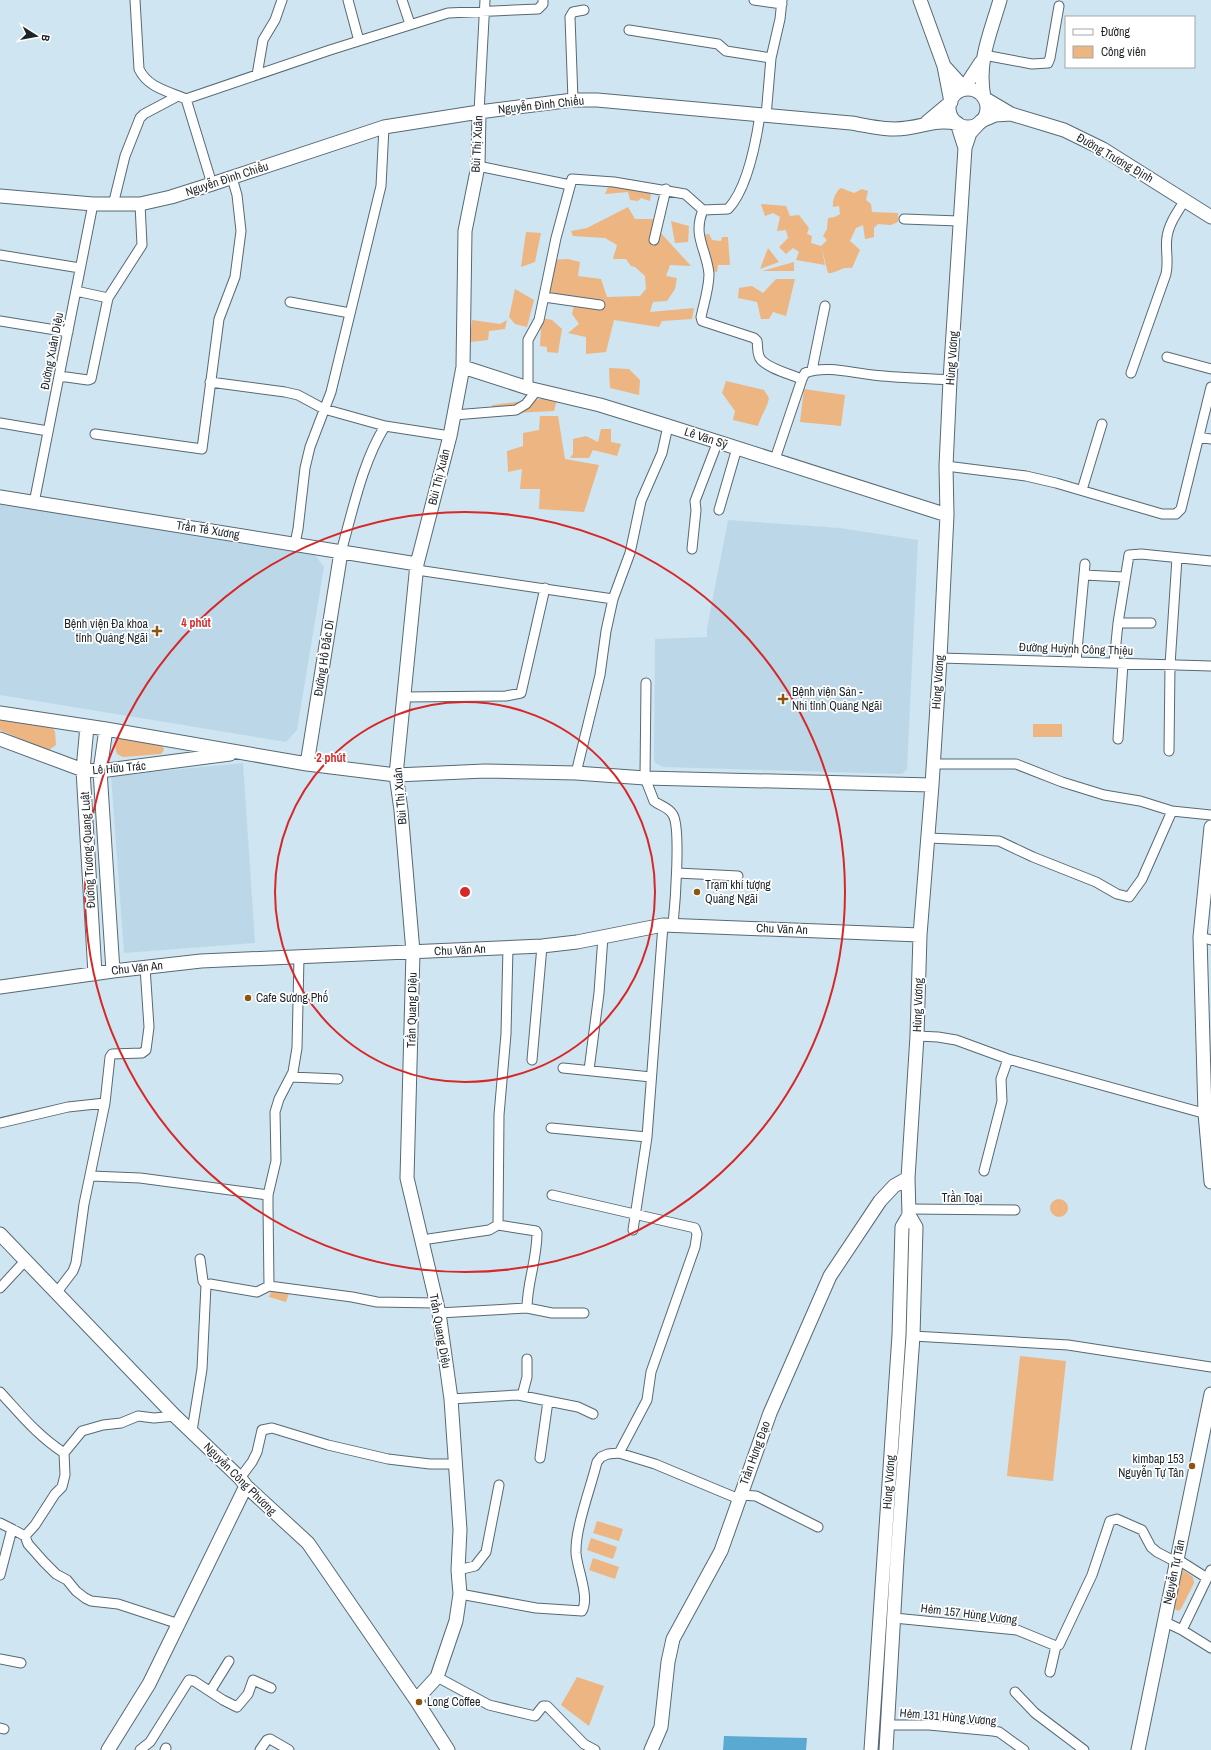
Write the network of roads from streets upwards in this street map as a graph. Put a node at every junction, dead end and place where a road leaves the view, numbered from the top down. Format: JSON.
{"nodes":[{"id":1,"x":135,"y":0,"type":"edge"},
{"id":2,"x":282,"y":0,"type":"edge"},
{"id":3,"x":348,"y":0,"type":"edge"},
{"id":4,"x":402,"y":0,"type":"edge"},
{"id":5,"x":485,"y":0,"type":"edge"},
{"id":6,"x":543,"y":0,"type":"edge"},
{"id":7,"x":754,"y":0,"type":"edge"},
{"id":8,"x":920,"y":0,"type":"edge"},
{"id":9,"x":1000,"y":0,"type":"edge"},
{"id":10,"x":782,"y":2,"type":"edge"},
{"id":11,"x":1059,"y":6,"type":"dead end"},
{"id":12,"x":584,"y":10,"type":"dead end"},
{"id":13,"x":484,"y":11,"type":"junction"},
{"id":14,"x":410,"y":24,"type":"junction"},
{"id":15,"x":629,"y":30,"type":"dead end"},
{"id":16,"x":359,"y":41,"type":"junction"},
{"id":17,"x":771,"y":58,"type":"junction"},
{"id":18,"x":983,"y":58,"type":"junction"},
{"id":19,"x":944,"y":66,"type":"junction"},
{"id":20,"x":257,"y":75,"type":"junction"},
{"id":21,"x":964,"y":88,"type":"junction"},
{"id":22,"x":182,"y":98,"type":"junction"},
{"id":23,"x":984,"y":98,"type":"junction"},
{"id":24,"x":573,"y":100,"type":"junction"},
{"id":25,"x":951,"y":102,"type":"junction"},
{"id":26,"x":479,"y":112,"type":"junction"},
{"id":27,"x":1011,"y":114,"type":"junction"},
{"id":28,"x":763,"y":116,"type":"junction"},
{"id":29,"x":981,"y":121,"type":"junction"},
{"id":30,"x":926,"y":123,"type":"junction"},
{"id":31,"x":957,"y":123,"type":"junction"},
{"id":32,"x":384,"y":127,"type":"junction"},
{"id":33,"x":965,"y":148,"type":"junction"},
{"id":34,"x":478,"y":166,"type":"junction"},
{"id":35,"x":232,"y":178,"type":"junction"},
{"id":36,"x":212,"y":184,"type":"junction"},
{"id":37,"x":570,"y":185,"type":"junction"},
{"id":38,"x":666,"y":189,"type":"junction"},
{"id":39,"x":0,"y":196,"type":"edge"},
{"id":40,"x":1185,"y":200,"type":"junction"},
{"id":41,"x":93,"y":204,"type":"junction"},
{"id":42,"x":140,"y":204,"type":"junction"},
{"id":43,"x":113,"y":205,"type":"junction"},
{"id":44,"x":703,"y":210,"type":"junction"},
{"id":45,"x":1211,"y":217,"type":"edge"},
{"id":46,"x":904,"y":219,"type":"dead end"},
{"id":47,"x":959,"y":221,"type":"junction"},
{"id":48,"x":654,"y":240,"type":"dead end"},
{"id":49,"x":0,"y":255,"type":"edge"},
{"id":50,"x":80,"y":268,"type":"junction"},
{"id":51,"x":76,"y":291,"type":"junction"},
{"id":52,"x":544,"y":297,"type":"junction"},
{"id":53,"x":108,"y":298,"type":"junction"},
{"id":54,"x":290,"y":302,"type":"dead end"},
{"id":55,"x":600,"y":305,"type":"dead end"},
{"id":56,"x":825,"y":306,"type":"dead end"},
{"id":57,"x":350,"y":313,"type":"junction"},
{"id":58,"x":0,"y":321,"type":"edge"},
{"id":59,"x":68,"y":332,"type":"junction"},
{"id":60,"x":1167,"y":357,"type":"dead end"},
{"id":61,"x":463,"y":367,"type":"junction"},
{"id":62,"x":1211,"y":369,"type":"edge"},
{"id":63,"x":812,"y":370,"type":"junction"},
{"id":64,"x":1131,"y":373,"type":"dead end"},
{"id":65,"x":59,"y":376,"type":"junction"},
{"id":66,"x":802,"y":379,"type":"junction"},
{"id":67,"x":950,"y":380,"type":"junction"},
{"id":68,"x":210,"y":382,"type":"junction"},
{"id":69,"x":1211,"y":387,"type":"edge"},
{"id":70,"x":532,"y":389,"type":"junction"},
{"id":71,"x":324,"y":409,"type":"junction"},
{"id":72,"x":454,"y":415,"type":"junction"},
{"id":73,"x":0,"y":423,"type":"edge"},
{"id":74,"x":1102,"y":424,"type":"dead end"},
{"id":75,"x":385,"y":426,"type":"junction"},
{"id":76,"x":668,"y":426,"type":"junction"},
{"id":77,"x":48,"y":431,"type":"junction"},
{"id":78,"x":95,"y":434,"type":"dead end"},
{"id":79,"x":450,"y":436,"type":"junction"},
{"id":80,"x":1199,"y":437,"type":"junction"},
{"id":81,"x":1211,"y":439,"type":"edge"},
{"id":82,"x":718,"y":441,"type":"junction"},
{"id":83,"x":737,"y":448,"type":"junction"},
{"id":84,"x":775,"y":460,"type":"junction"},
{"id":85,"x":946,"y":466,"type":"junction"},
{"id":86,"x":1082,"y":490,"type":"junction"},
{"id":87,"x":0,"y":497,"type":"edge"},
{"id":88,"x":34,"y":503,"type":"junction"},
{"id":89,"x":719,"y":510,"type":"dead end"},
{"id":90,"x":947,"y":515,"type":"junction"},
{"id":91,"x":295,"y":543,"type":"junction"},
{"id":92,"x":692,"y":549,"type":"dead end"},
{"id":93,"x":341,"y":552,"type":"junction"},
{"id":94,"x":1177,"y":558,"type":"junction"},
{"id":95,"x":1211,"y":560,"type":"edge"},
{"id":96,"x":1085,"y":564,"type":"dead end"},
{"id":97,"x":417,"y":567,"type":"junction"},
{"id":98,"x":1084,"y":575,"type":"junction"},
{"id":99,"x":1124,"y":577,"type":"junction"},
{"id":100,"x":545,"y":588,"type":"junction"},
{"id":101,"x":613,"y":599,"type":"junction"},
{"id":102,"x":1118,"y":623,"type":"junction"},
{"id":103,"x":1151,"y":623,"type":"dead end"},
{"id":104,"x":940,"y":658,"type":"junction"},
{"id":105,"x":1076,"y":661,"type":"junction"},
{"id":106,"x":1119,"y":663,"type":"junction"},
{"id":107,"x":1170,"y":665,"type":"junction"},
{"id":108,"x":1211,"y":666,"type":"edge"},
{"id":109,"x":646,"y":683,"type":"dead end"},
{"id":110,"x":404,"y":697,"type":"junction"},
{"id":111,"x":0,"y":713,"type":"edge"},
{"id":112,"x":87,"y":726,"type":"junction"},
{"id":113,"x":106,"y":729,"type":"junction"},
{"id":114,"x":0,"y":739,"type":"edge"},
{"id":115,"x":1118,"y":739,"type":"dead end"},
{"id":116,"x":1169,"y":751,"type":"dead end"},
{"id":117,"x":242,"y":752,"type":"junction"},
{"id":118,"x":307,"y":764,"type":"junction"},
{"id":119,"x":933,"y":764,"type":"junction"},
{"id":120,"x":83,"y":770,"type":"junction"},
{"id":121,"x":100,"y":772,"type":"junction"},
{"id":122,"x":576,"y":773,"type":"junction"},
{"id":123,"x":396,"y":775,"type":"junction"},
{"id":124,"x":645,"y":778,"type":"junction"},
{"id":125,"x":932,"y":785,"type":"junction"},
{"id":126,"x":1172,"y":811,"type":"junction"},
{"id":127,"x":1211,"y":815,"type":"edge"},
{"id":128,"x":1211,"y":827,"type":"edge"},
{"id":129,"x":928,"y":838,"type":"junction"},
{"id":130,"x":677,"y":873,"type":"junction"},
{"id":131,"x":738,"y":876,"type":"dead end"},
{"id":132,"x":668,"y":925,"type":"junction"},
{"id":133,"x":920,"y":935,"type":"junction"},
{"id":134,"x":603,"y":936,"type":"junction"},
{"id":135,"x":1205,"y":938,"type":"edge"},
{"id":136,"x":542,"y":946,"type":"junction"},
{"id":137,"x":508,"y":947,"type":"junction"},
{"id":138,"x":413,"y":952,"type":"junction"},
{"id":139,"x":299,"y":957,"type":"junction"},
{"id":140,"x":145,"y":967,"type":"junction"},
{"id":141,"x":113,"y":971,"type":"junction"},
{"id":142,"x":95,"y":974,"type":"junction"},
{"id":143,"x":0,"y":987,"type":"edge"},
{"id":144,"x":917,"y":1036,"type":"junction"},
{"id":145,"x":1207,"y":1040,"type":"edge"},
{"id":146,"x":1008,"y":1059,"type":"junction"},
{"id":147,"x":532,"y":1060,"type":"dead end"},
{"id":148,"x":563,"y":1068,"type":"dead end"},
{"id":149,"x":589,"y":1070,"type":"junction"},
{"id":150,"x":291,"y":1077,"type":"junction"},
{"id":151,"x":651,"y":1077,"type":"junction"},
{"id":152,"x":338,"y":1079,"type":"dead end"},
{"id":153,"x":105,"y":1103,"type":"junction"},
{"id":154,"x":1208,"y":1114,"type":"edge"},
{"id":155,"x":0,"y":1123,"type":"edge"},
{"id":156,"x":551,"y":1128,"type":"dead end"},
{"id":157,"x":647,"y":1137,"type":"junction"},
{"id":158,"x":984,"y":1171,"type":"dead end"},
{"id":159,"x":90,"y":1176,"type":"junction"},
{"id":160,"x":908,"y":1178,"type":"junction"},
{"id":161,"x":1211,"y":1182,"type":"edge"},
{"id":162,"x":268,"y":1195,"type":"junction"},
{"id":163,"x":552,"y":1195,"type":"dead end"},
{"id":164,"x":1015,"y":1210,"type":"dead end"},
{"id":165,"x":909,"y":1212,"type":"junction"},
{"id":166,"x":636,"y":1214,"type":"junction"},
{"id":167,"x":498,"y":1225,"type":"junction"},
{"id":168,"x":633,"y":1230,"type":"dead end"},
{"id":169,"x":0,"y":1234,"type":"edge"},
{"id":170,"x":422,"y":1240,"type":"junction"},
{"id":171,"x":200,"y":1259,"type":"dead end"},
{"id":172,"x":25,"y":1261,"type":"junction"},
{"id":173,"x":206,"y":1285,"type":"junction"},
{"id":174,"x":269,"y":1286,"type":"junction"},
{"id":175,"x":0,"y":1288,"type":"edge"},
{"id":176,"x":900,"y":1291,"type":"junction"},
{"id":177,"x":57,"y":1292,"type":"junction"},
{"id":178,"x":914,"y":1292,"type":"junction"},
{"id":179,"x":438,"y":1308,"type":"junction"},
{"id":180,"x":527,"y":1308,"type":"junction"},
{"id":181,"x":584,"y":1313,"type":"dead end"},
{"id":182,"x":913,"y":1336,"type":"junction"},
{"id":183,"x":527,"y":1359,"type":"dead end"},
{"id":184,"x":1211,"y":1367,"type":"edge"},
{"id":185,"x":0,"y":1392,"type":"edge"},
{"id":186,"x":1211,"y":1394,"type":"edge"},
{"id":187,"x":522,"y":1396,"type":"junction"},
{"id":188,"x":451,"y":1399,"type":"junction"},
{"id":189,"x":548,"y":1402,"type":"junction"},
{"id":190,"x":593,"y":1414,"type":"dead end"},
{"id":191,"x":175,"y":1416,"type":"junction"},
{"id":192,"x":192,"y":1431,"type":"junction"},
{"id":193,"x":64,"y":1453,"type":"junction"},
{"id":194,"x":619,"y":1453,"type":"junction"},
{"id":195,"x":540,"y":1458,"type":"dead end"},
{"id":196,"x":457,"y":1464,"type":"junction"},
{"id":197,"x":243,"y":1482,"type":"junction"},
{"id":198,"x":499,"y":1485,"type":"dead end"},
{"id":199,"x":739,"y":1497,"type":"junction"},
{"id":200,"x":0,"y":1523,"type":"edge"},
{"id":201,"x":818,"y":1527,"type":"dead end"},
{"id":202,"x":12,"y":1529,"type":"junction"},
{"id":203,"x":25,"y":1536,"type":"junction"},
{"id":204,"x":1177,"y":1560,"type":"junction"},
{"id":205,"x":458,"y":1570,"type":"junction"},
{"id":206,"x":1209,"y":1574,"type":"edge"},
{"id":207,"x":0,"y":1575,"type":"edge"},
{"id":208,"x":460,"y":1594,"type":"junction"},
{"id":209,"x":881,"y":1603,"type":"junction"},
{"id":210,"x":894,"y":1604,"type":"junction"},
{"id":211,"x":894,"y":1618,"type":"junction"},
{"id":212,"x":1163,"y":1621,"type":"junction"},
{"id":213,"x":179,"y":1624,"type":"junction"},
{"id":214,"x":1182,"y":1630,"type":"junction"},
{"id":215,"x":1056,"y":1646,"type":"junction"},
{"id":216,"x":1211,"y":1648,"type":"edge"},
{"id":217,"x":0,"y":1659,"type":"edge"},
{"id":218,"x":229,"y":1661,"type":"dead end"},
{"id":219,"x":21,"y":1664,"type":"dead end"},
{"id":220,"x":1050,"y":1672,"type":"dead end"},
{"id":221,"x":437,"y":1677,"type":"junction"},
{"id":222,"x":271,"y":1688,"type":"dead end"},
{"id":223,"x":211,"y":1690,"type":"junction"},
{"id":224,"x":1015,"y":1692,"type":"dead end"},
{"id":225,"x":416,"y":1700,"type":"junction"},
{"id":226,"x":888,"y":1725,"type":"junction"},
{"id":227,"x":108,"y":1750,"type":"edge"},
{"id":228,"x":140,"y":1750,"type":"edge"},
{"id":229,"x":260,"y":1750,"type":"edge"},
{"id":230,"x":289,"y":1750,"type":"edge"},
{"id":231,"x":448,"y":1750,"type":"edge"},
{"id":232,"x":595,"y":1750,"type":"edge"},
{"id":233,"x":651,"y":1750,"type":"edge"},
{"id":234,"x":871,"y":1750,"type":"edge"},
{"id":235,"x":886,"y":1750,"type":"edge"},
{"id":236,"x":1024,"y":1750,"type":"edge"},
{"id":237,"x":1084,"y":1750,"type":"edge"},
{"id":238,"x":1138,"y":1750,"type":"edge"}],
"edges":[{"from":1,"to":22,"type":"street"},
{"from":2,"to":20,"type":"street"},
{"from":3,"to":16,"type":"street"},
{"from":4,"to":14,"type":"street"},
{"from":5,"to":13,"type":"street","name":"Bùi Thị Xuân"},
{"from":6,"to":13,"type":"street"},
{"from":7,"to":10,"type":"street"},
{"from":8,"to":19,"type":"street"},
{"from":9,"to":18,"type":"street"},
{"from":10,"to":17,"type":"street"},
{"from":11,"to":18,"type":"street"},
{"from":12,"to":24,"type":"street"},
{"from":13,"to":14,"type":"street"},
{"from":13,"to":26,"type":"street","name":"Bùi Thị Xuân"},
{"from":14,"to":16,"type":"street"},
{"from":15,"to":17,"type":"street"},
{"from":16,"to":20,"type":"street"},
{"from":17,"to":28,"type":"street"},
{"from":18,"to":21,"type":"street"},
{"from":18,"to":23,"type":"street"},
{"from":19,"to":21,"type":"street"},
{"from":19,"to":25,"type":"street"},
{"from":20,"to":22,"type":"street"},
{"from":21,"to":23,"type":"street"},
{"from":21,"to":25,"type":"street"},
{"from":22,"to":36,"type":"street"},
{"from":22,"to":43,"type":"street"},
{"from":23,"to":27,"type":"street","name":"Đường Trương Định"},
{"from":23,"to":29,"type":"street"},
{"from":24,"to":26,"type":"street","name":"Nguyễn Đình Chiểu"},
{"from":24,"to":28,"type":"street","name":"Nguyễn Đình Chiểu"},
{"from":25,"to":30,"type":"street"},
{"from":25,"to":31,"type":"street"},
{"from":26,"to":32,"type":"street","name":"Nguyễn Đình Chiểu"},
{"from":26,"to":34,"type":"street","name":"Bùi Thị Xuân"},
{"from":27,"to":29,"type":"street","name":"Đường Trương Định"},
{"from":27,"to":40,"type":"street","name":"Đường Trương Định"},
{"from":28,"to":30,"type":"street","name":"Nguyễn Đình Chiểu"},
{"from":28,"to":44,"type":"street"},
{"from":29,"to":31,"type":"street"},
{"from":29,"to":33,"type":"street"},
{"from":30,"to":31,"type":"street","name":"Nguyễn Đình Chiểu"},
{"from":31,"to":33,"type":"street"},
{"from":32,"to":35,"type":"street","name":"Nguyễn Đình Chiểu"},
{"from":32,"to":57,"type":"street"},
{"from":33,"to":47,"type":"street","name":"Hùng Vương"},
{"from":34,"to":37,"type":"street"},
{"from":34,"to":61,"type":"street","name":"Bùi Thị Xuân"},
{"from":35,"to":36,"type":"street","name":"Nguyễn Đình Chiểu"},
{"from":35,"to":68,"type":"street"},
{"from":36,"to":42,"type":"street","name":"Nguyễn Đình Chiểu"},
{"from":37,"to":38,"type":"street"},
{"from":37,"to":52,"type":"street"},
{"from":38,"to":44,"type":"street"},
{"from":38,"to":48,"type":"street"},
{"from":39,"to":41,"type":"street","name":"Nguyễn Đình Chiểu"},
{"from":40,"to":45,"type":"street","name":"Đường Trương Định"},
{"from":40,"to":64,"type":"street"},
{"from":41,"to":43,"type":"street","name":"Nguyễn Đình Chiểu"},
{"from":41,"to":50,"type":"street","name":"Đường Xuân Diệu"},
{"from":42,"to":43,"type":"street","name":"Nguyễn Đình Chiểu"},
{"from":42,"to":53,"type":"street"},
{"from":44,"to":66,"type":"street"},
{"from":46,"to":47,"type":"street"},
{"from":47,"to":67,"type":"street","name":"Hùng Vương"},
{"from":49,"to":50,"type":"street"},
{"from":50,"to":51,"type":"street","name":"Đường Xuân Diệu"},
{"from":51,"to":53,"type":"street"},
{"from":51,"to":59,"type":"street","name":"Đường Xuân Diệu"},
{"from":52,"to":55,"type":"street"},
{"from":52,"to":70,"type":"street"},
{"from":53,"to":65,"type":"street"},
{"from":54,"to":57,"type":"street"},
{"from":56,"to":63,"type":"street"},
{"from":57,"to":71,"type":"street"},
{"from":58,"to":59,"type":"street"},
{"from":59,"to":65,"type":"street","name":"Đường Xuân Diệu"},
{"from":60,"to":62,"type":"street"},
{"from":61,"to":70,"type":"street","name":"Lê Văn Sỹ"},
{"from":61,"to":72,"type":"street","name":"Bùi Thị Xuân"},
{"from":63,"to":66,"type":"street"},
{"from":63,"to":67,"type":"street"},
{"from":65,"to":77,"type":"street","name":"Đường Xuân Diệu"},
{"from":66,"to":84,"type":"street"},
{"from":67,"to":85,"type":"street","name":"Hùng Vương"},
{"from":68,"to":71,"type":"street"},
{"from":68,"to":78,"type":"street"},
{"from":69,"to":80,"type":"street"},
{"from":70,"to":72,"type":"street"},
{"from":70,"to":76,"type":"street","name":"Lê Văn Sỹ"},
{"from":71,"to":75,"type":"street"},
{"from":71,"to":91,"type":"street"},
{"from":72,"to":79,"type":"street","name":"Bùi Thị Xuân"},
{"from":73,"to":77,"type":"street"},
{"from":74,"to":86,"type":"street"},
{"from":75,"to":79,"type":"street"},
{"from":75,"to":93,"type":"street"},
{"from":76,"to":82,"type":"street","name":"Lê Văn Sỹ"},
{"from":76,"to":101,"type":"street"},
{"from":77,"to":88,"type":"street","name":"Đường Xuân Diệu"},
{"from":79,"to":97,"type":"street","name":"Bùi Thị Xuân"},
{"from":80,"to":81,"type":"street"},
{"from":80,"to":86,"type":"street"},
{"from":82,"to":83,"type":"street","name":"Lê Văn Sỹ"},
{"from":82,"to":92,"type":"street"},
{"from":83,"to":84,"type":"street","name":"Lê Văn Sỹ"},
{"from":83,"to":89,"type":"street"},
{"from":84,"to":90,"type":"street","name":"Lê Văn Sỹ"},
{"from":85,"to":86,"type":"street"},
{"from":85,"to":90,"type":"street","name":"Hùng Vương"},
{"from":87,"to":88,"type":"street","name":"Trần Tế Xương"},
{"from":88,"to":91,"type":"street","name":"Trần Tế Xương"},
{"from":90,"to":104,"type":"street","name":"Hùng Vương"},
{"from":91,"to":93,"type":"street","name":"Trần Tế Xương"},
{"from":93,"to":97,"type":"street","name":"Trần Tế Xương"},
{"from":93,"to":118,"type":"street","name":"Đường Hồ Đắc Di"},
{"from":94,"to":95,"type":"street"},
{"from":94,"to":99,"type":"street"},
{"from":94,"to":107,"type":"street"},
{"from":96,"to":98,"type":"street"},
{"from":97,"to":100,"type":"street"},
{"from":97,"to":110,"type":"street","name":"Bùi Thị Xuân"},
{"from":98,"to":99,"type":"street"},
{"from":98,"to":105,"type":"street"},
{"from":99,"to":102,"type":"street"},
{"from":100,"to":101,"type":"street"},
{"from":100,"to":110,"type":"street"},
{"from":101,"to":122,"type":"street"},
{"from":102,"to":103,"type":"street"},
{"from":102,"to":106,"type":"street"},
{"from":104,"to":105,"type":"street","name":"Đường Huỳnh Công Thiệu"},
{"from":104,"to":119,"type":"street","name":"Hùng Vương"},
{"from":105,"to":106,"type":"street","name":"Đường Huỳnh Công Thiệu"},
{"from":106,"to":107,"type":"street","name":"Đường Huỳnh Công Thiệu"},
{"from":106,"to":115,"type":"street"},
{"from":107,"to":108,"type":"street","name":"Đường Huỳnh Công Thiệu"},
{"from":107,"to":116,"type":"street"},
{"from":109,"to":124,"type":"street"},
{"from":110,"to":123,"type":"street","name":"Bùi Thị Xuân"},
{"from":111,"to":112,"type":"street","name":"Lê Hữu Trác"},
{"from":112,"to":113,"type":"street","name":"Lê Hữu Trác"},
{"from":112,"to":120,"type":"street","name":"Đường Trương Quang Luật"},
{"from":113,"to":117,"type":"street","name":"Lê Hữu Trác"},
{"from":113,"to":121,"type":"street","name":"Đường Trương Quang Luật"},
{"from":114,"to":120,"type":"street","name":"Lê Hữu Trác"},
{"from":117,"to":118,"type":"street","name":"Lê Hữu Trác"},
{"from":117,"to":121,"type":"street","name":"Lê Hữu Trác"},
{"from":118,"to":123,"type":"street","name":"Lê Hữu Trác"},
{"from":119,"to":125,"type":"street","name":"Hùng Vương"},
{"from":119,"to":126,"type":"street"},
{"from":120,"to":121,"type":"street","name":"Lê Hữu Trác"},
{"from":120,"to":142,"type":"street","name":"Đường Trương Quang Luật"},
{"from":121,"to":141,"type":"street","name":"Đường Trương Quang Luật"},
{"from":122,"to":123,"type":"street","name":"Lê Hữu Trác"},
{"from":122,"to":124,"type":"street","name":"Lê Hữu Trác"},
{"from":123,"to":138,"type":"street","name":"Bùi Thị Xuân"},
{"from":124,"to":125,"type":"street","name":"Lê Hữu Trác"},
{"from":124,"to":130,"type":"street"},
{"from":125,"to":129,"type":"street","name":"Hùng Vương"},
{"from":126,"to":127,"type":"street"},
{"from":126,"to":129,"type":"street"},
{"from":128,"to":135,"type":"street"},
{"from":129,"to":133,"type":"street","name":"Hùng Vương"},
{"from":130,"to":131,"type":"street"},
{"from":130,"to":132,"type":"street"},
{"from":132,"to":133,"type":"street","name":"Chu Văn An"},
{"from":132,"to":134,"type":"street","name":"Chu Văn An"},
{"from":132,"to":151,"type":"street"},
{"from":133,"to":144,"type":"street","name":"Hùng Vương"},
{"from":134,"to":136,"type":"street","name":"Chu Văn An"},
{"from":134,"to":149,"type":"street"},
{"from":135,"to":145,"type":"street"},
{"from":136,"to":137,"type":"street","name":"Chu Văn An"},
{"from":136,"to":147,"type":"street"},
{"from":137,"to":138,"type":"street","name":"Chu Văn An"},
{"from":137,"to":167,"type":"street"},
{"from":138,"to":139,"type":"street","name":"Chu Văn An"},
{"from":138,"to":170,"type":"street","name":"Trần Quang Diệu"},
{"from":139,"to":140,"type":"street","name":"Chu Văn An"},
{"from":139,"to":150,"type":"street"},
{"from":140,"to":141,"type":"street","name":"Chu Văn An"},
{"from":140,"to":153,"type":"street"},
{"from":141,"to":142,"type":"street","name":"Chu Văn An"},
{"from":142,"to":143,"type":"street","name":"Chu Văn An"},
{"from":144,"to":146,"type":"street"},
{"from":144,"to":160,"type":"street","name":"Hùng Vương"},
{"from":145,"to":154,"type":"street"},
{"from":146,"to":154,"type":"street"},
{"from":146,"to":158,"type":"street"},
{"from":148,"to":149,"type":"street"},
{"from":149,"to":151,"type":"street"},
{"from":150,"to":152,"type":"street"},
{"from":150,"to":162,"type":"street"},
{"from":151,"to":157,"type":"street"},
{"from":153,"to":155,"type":"street"},
{"from":153,"to":159,"type":"street"},
{"from":154,"to":161,"type":"street"},
{"from":156,"to":157,"type":"street"},
{"from":157,"to":166,"type":"street"},
{"from":159,"to":162,"type":"street"},
{"from":159,"to":177,"type":"street"},
{"from":160,"to":165,"type":"street","name":"Hùng Vương"},
{"from":160,"to":199,"type":"street","name":"Trần Hưng Đạo"},
{"from":162,"to":174,"type":"street"},
{"from":163,"to":166,"type":"street"},
{"from":164,"to":165,"type":"street","name":"Trần Toại"},
{"from":165,"to":176,"type":"street","name":"Hùng Vương"},
{"from":165,"to":178,"type":"street","name":"Hùng Vương"},
{"from":166,"to":168,"type":"street"},
{"from":166,"to":194,"type":"street"},
{"from":167,"to":170,"type":"street"},
{"from":167,"to":180,"type":"street"},
{"from":169,"to":172,"type":"street","name":"Nguyễn Công Phương"},
{"from":170,"to":179,"type":"street","name":"Trần Quang Diệu"},
{"from":171,"to":173,"type":"street"},
{"from":172,"to":175,"type":"street"},
{"from":172,"to":177,"type":"street","name":"Nguyễn Công Phương"},
{"from":173,"to":174,"type":"street"},
{"from":173,"to":192,"type":"street"},
{"from":174,"to":179,"type":"street"},
{"from":176,"to":178,"type":"street"},
{"from":176,"to":209,"type":"street","name":"Hùng Vương"},
{"from":177,"to":191,"type":"street","name":"Nguyễn Công Phương"},
{"from":178,"to":182,"type":"street","name":"Hùng Vương"},
{"from":179,"to":180,"type":"street"},
{"from":179,"to":188,"type":"street","name":"Trần Quang Diệu"},
{"from":180,"to":181,"type":"street"},
{"from":182,"to":184,"type":"street"},
{"from":182,"to":210,"type":"street","name":"Hùng Vương"},
{"from":183,"to":187,"type":"street"},
{"from":185,"to":193,"type":"street"},
{"from":186,"to":204,"type":"street","name":"Nguyễn Tự Tân"},
{"from":187,"to":188,"type":"street"},
{"from":187,"to":189,"type":"street"},
{"from":188,"to":196,"type":"street","name":"Trần Quang Diệu"},
{"from":189,"to":190,"type":"street"},
{"from":189,"to":195,"type":"street"},
{"from":191,"to":192,"type":"street","name":"Nguyễn Công Phương"},
{"from":191,"to":193,"type":"street"},
{"from":192,"to":197,"type":"street","name":"Nguyễn Công Phương"},
{"from":193,"to":203,"type":"street"},
{"from":194,"to":199,"type":"street"},
{"from":194,"to":208,"type":"street"},
{"from":196,"to":197,"type":"street"},
{"from":196,"to":205,"type":"street","name":"Trần Quang Diệu"},
{"from":197,"to":213,"type":"street"},
{"from":197,"to":225,"type":"street","name":"Nguyễn Công Phương"},
{"from":198,"to":205,"type":"street"},
{"from":199,"to":201,"type":"street"},
{"from":199,"to":233,"type":"street","name":"Trần Hưng Đạo"},
{"from":200,"to":202,"type":"street"},
{"from":202,"to":203,"type":"street"},
{"from":202,"to":207,"type":"street"},
{"from":203,"to":213,"type":"street"},
{"from":204,"to":206,"type":"street"},
{"from":204,"to":212,"type":"street","name":"Nguyễn Tự Tân"},
{"from":204,"to":215,"type":"street"},
{"from":205,"to":208,"type":"street","name":"Trần Quang Diệu"},
{"from":206,"to":214,"type":"street"},
{"from":208,"to":221,"type":"street","name":"Trần Quang Diệu"},
{"from":209,"to":210,"type":"street"},
{"from":209,"to":234,"type":"street","name":"Hùng Vương"},
{"from":210,"to":211,"type":"street","name":"Hùng Vương"},
{"from":211,"to":215,"type":"street","name":"Hẻm 157 Hùng Vương"},
{"from":211,"to":226,"type":"street","name":"Hùng Vương"},
{"from":212,"to":214,"type":"street"},
{"from":212,"to":238,"type":"street","name":"Nguyễn Tự Tân"},
{"from":213,"to":227,"type":"street"},
{"from":214,"to":216,"type":"street"},
{"from":215,"to":220,"type":"street"},
{"from":217,"to":219,"type":"street"},
{"from":218,"to":223,"type":"street"},
{"from":221,"to":225,"type":"street","name":"Trần Quang Diệu"},
{"from":221,"to":232,"type":"street"},
{"from":222,"to":223,"type":"street"},
{"from":223,"to":228,"type":"street"},
{"from":224,"to":237,"type":"street"},
{"from":225,"to":231,"type":"street","name":"Nguyễn Công Phương"},
{"from":226,"to":235,"type":"street","name":"Hùng Vương"},
{"from":226,"to":236,"type":"street","name":"Hẻm 131 Hùng Vương"},
{"from":229,"to":230,"type":"street"}]}
